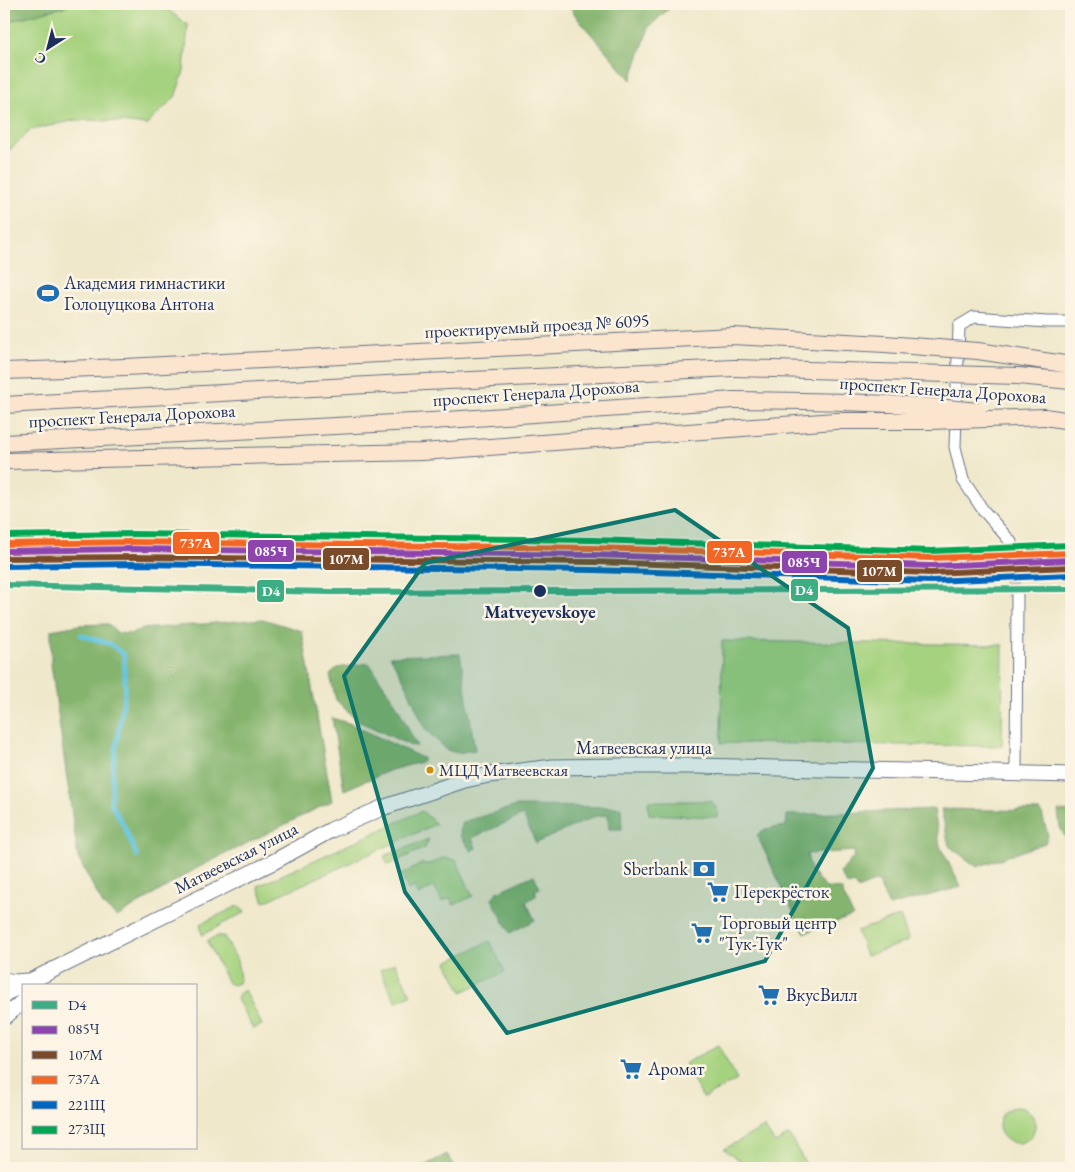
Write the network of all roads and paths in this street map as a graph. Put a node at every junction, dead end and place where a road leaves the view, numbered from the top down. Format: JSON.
{"nodes":[{"id":1,"x":1071,"y":322,"type":"edge"},
{"id":2,"x":1071,"y":365,"type":"edge"},
{"id":3,"x":4,"y":371,"type":"edge"},
{"id":4,"x":1071,"y":381,"type":"edge"},
{"id":5,"x":4,"y":405,"type":"edge"},
{"id":6,"x":1045,"y":417,"type":"junction"},
{"id":7,"x":1071,"y":421,"type":"edge"},
{"id":8,"x":4,"y":443,"type":"edge"},
{"id":9,"x":4,"y":461,"type":"edge"},
{"id":10,"x":1011,"y":542,"type":"tunnel mouth"},
{"id":11,"x":1017,"y":596,"type":"tunnel mouth"},
{"id":12,"x":1016,"y":774,"type":"junction"},
{"id":13,"x":1071,"y":775,"type":"edge"},
{"id":14,"x":4,"y":980,"type":"edge"},
{"id":15,"x":37,"y":983,"type":"edge"},
{"id":16,"x":22,"y":988,"type":"edge"},
{"id":17,"x":4,"y":994,"type":"edge"},
{"id":18,"x":22,"y":1002,"type":"edge"},
{"id":19,"x":4,"y":1018,"type":"edge"}],
"edges":[{"from":1,"to":10,"type":"street"},
{"from":2,"to":3,"type":"main road","name":"проектируемый проезд № 6095","bridge":true},
{"from":4,"to":5,"type":"main road","name":"проспект Генерала Дорохова","bridge":true},
{"from":6,"to":7,"type":"main road","name":"проспект Генерала Дорохова"},
{"from":6,"to":8,"type":"main road","name":"проспект Генерала Дорохова","bridge":true},
{"from":6,"to":9,"type":"main road","bridge":true},
{"from":11,"to":12,"type":"street"},
{"from":12,"to":13,"type":"street","name":"Матвеевская улица"},
{"from":12,"to":15,"type":"street","name":"Матвеевская улица"},
{"from":14,"to":15,"type":"street"},
{"from":16,"to":17,"type":"street","name":"Матвеевская улица"},
{"from":18,"to":19,"type":"street"}]}
